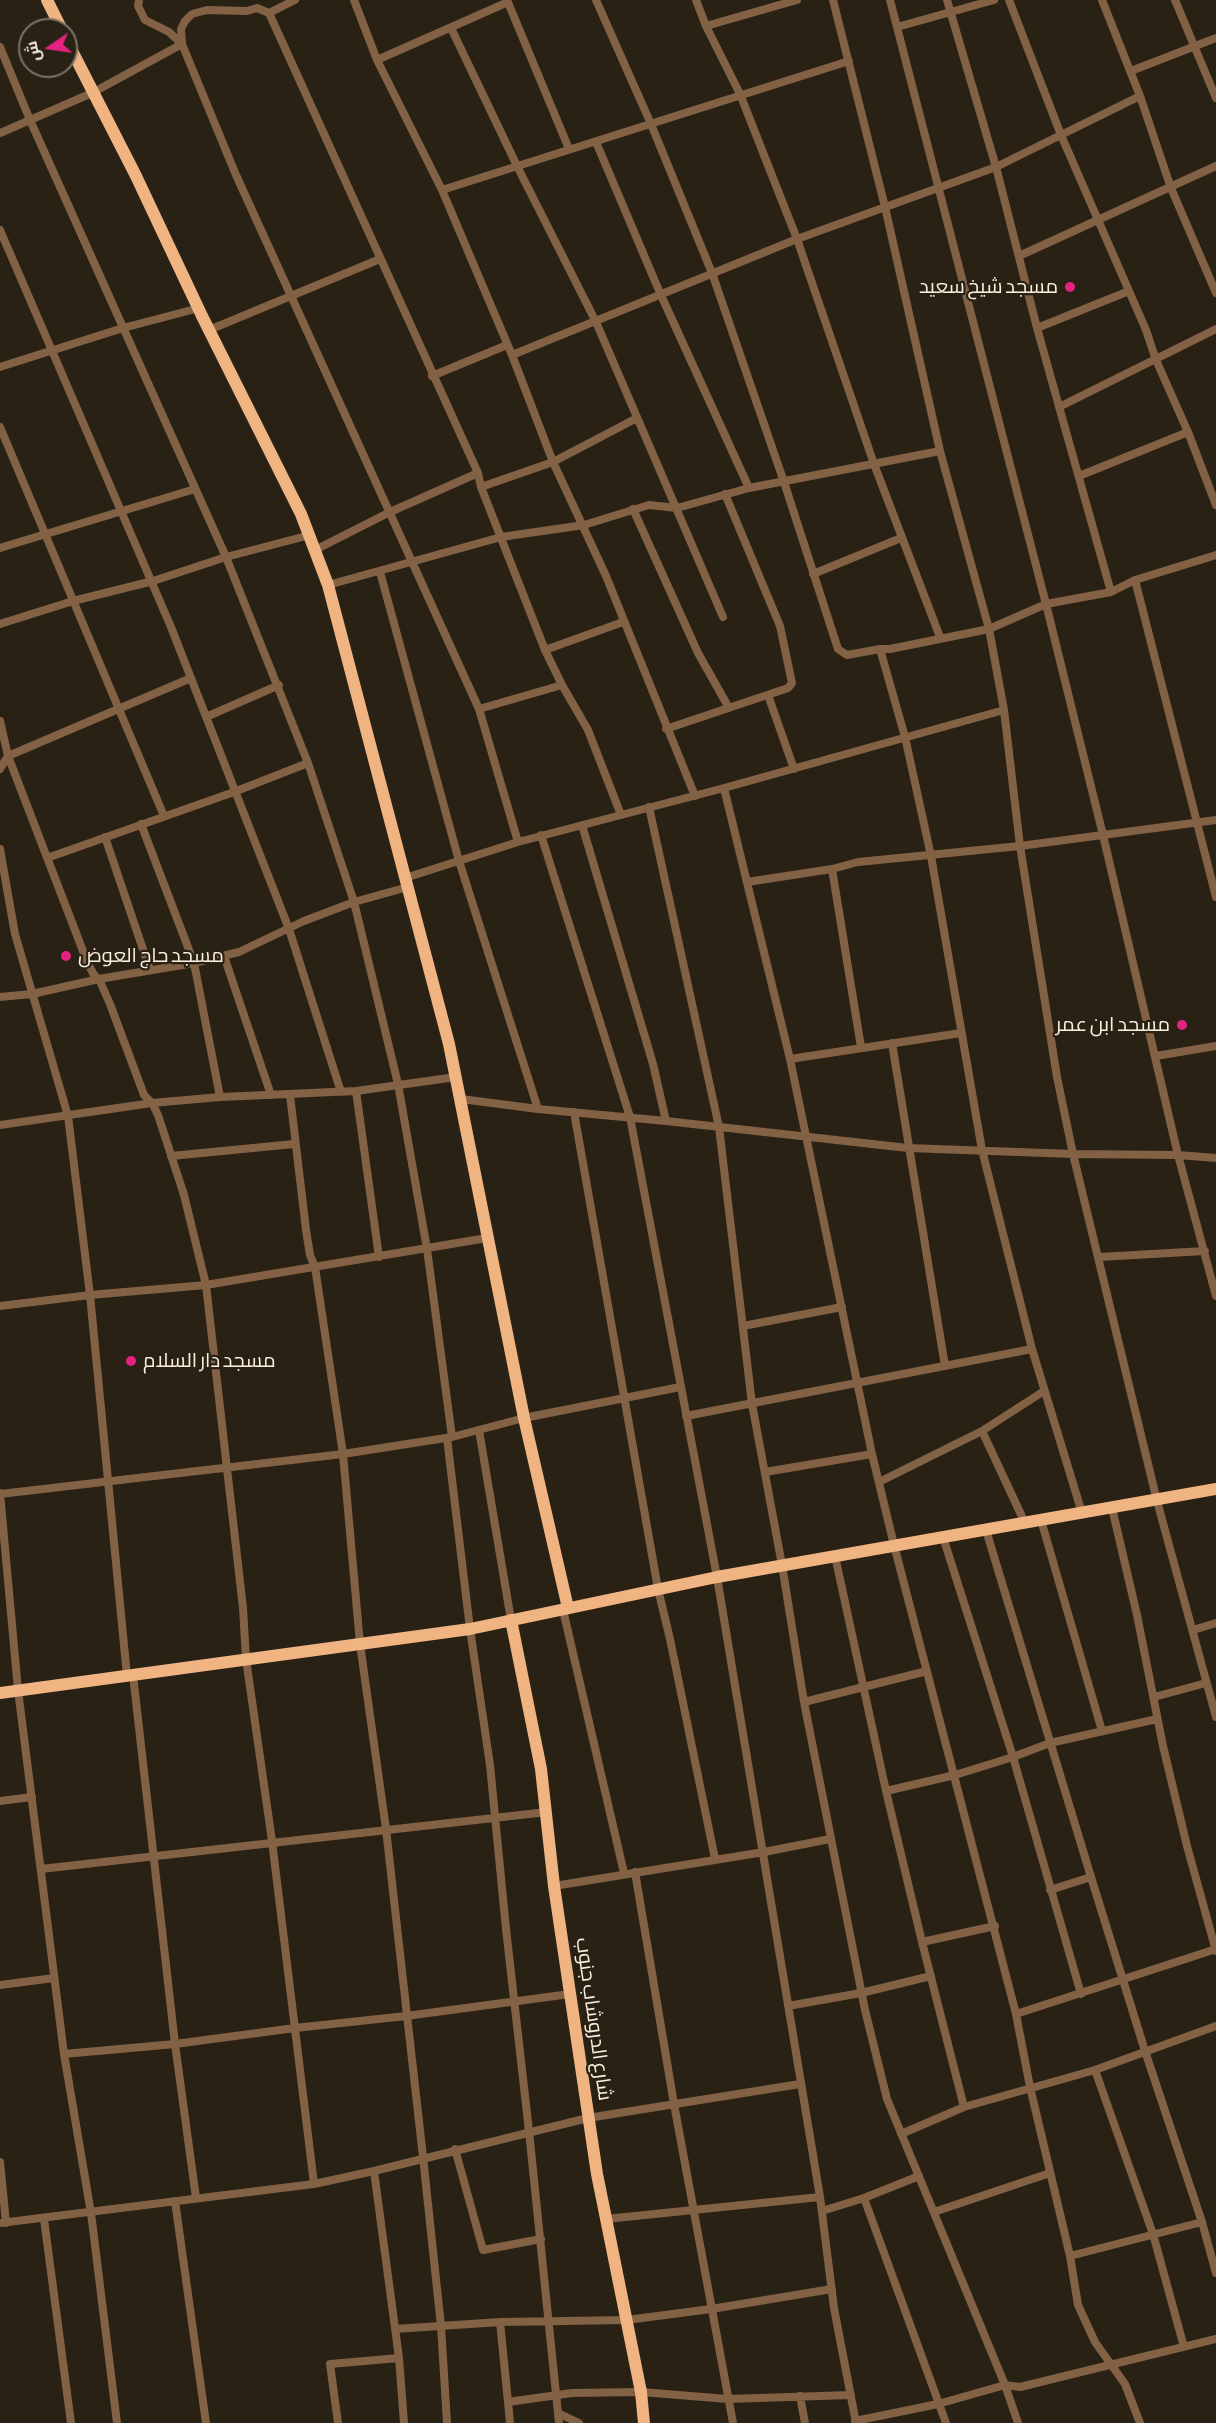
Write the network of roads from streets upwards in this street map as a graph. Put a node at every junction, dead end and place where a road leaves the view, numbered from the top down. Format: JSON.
{"nodes":[{"id":1,"x":47,"y":0,"type":"edge"},
{"id":2,"x":139,"y":0,"type":"edge"},
{"id":3,"x":295,"y":0,"type":"edge"},
{"id":4,"x":354,"y":0,"type":"edge"},
{"id":5,"x":596,"y":0,"type":"edge"},
{"id":6,"x":696,"y":0,"type":"edge"},
{"id":7,"x":797,"y":0,"type":"edge"},
{"id":8,"x":833,"y":0,"type":"edge"},
{"id":9,"x":890,"y":0,"type":"edge"},
{"id":10,"x":947,"y":0,"type":"edge"},
{"id":11,"x":994,"y":0,"type":"edge"},
{"id":12,"x":1009,"y":0,"type":"edge"},
{"id":13,"x":1102,"y":0,"type":"edge"},
{"id":14,"x":1175,"y":0,"type":"edge"},
{"id":15,"x":507,"y":1,"type":"edge"},
{"id":16,"x":777,"y":3,"type":"edge"},
{"id":17,"x":951,"y":12,"type":"junction"},
{"id":18,"x":269,"y":13,"type":"junction"},
{"id":19,"x":56,"y":18,"type":"edge"},
{"id":20,"x":706,"y":26,"type":"junction"},
{"id":21,"x":897,"y":27,"type":"junction"},
{"id":22,"x":451,"y":28,"type":"junction"},
{"id":23,"x":1216,"y":38,"type":"edge"},
{"id":24,"x":182,"y":44,"type":"junction"},
{"id":25,"x":0,"y":47,"type":"edge"},
{"id":26,"x":1195,"y":47,"type":"junction"},
{"id":27,"x":377,"y":60,"type":"junction"},
{"id":28,"x":849,"y":61,"type":"junction"},
{"id":29,"x":78,"y":64,"type":"edge"},
{"id":30,"x":1131,"y":71,"type":"junction"},
{"id":31,"x":92,"y":93,"type":"junction"},
{"id":32,"x":740,"y":94,"type":"junction"},
{"id":33,"x":1140,"y":96,"type":"junction"},
{"id":34,"x":1216,"y":98,"type":"edge"},
{"id":35,"x":30,"y":120,"type":"junction"},
{"id":36,"x":651,"y":124,"type":"junction"},
{"id":37,"x":0,"y":133,"type":"edge"},
{"id":38,"x":1061,"y":135,"type":"junction"},
{"id":39,"x":596,"y":142,"type":"junction"},
{"id":40,"x":569,"y":149,"type":"junction"},
{"id":41,"x":1216,"y":166,"type":"edge"},
{"id":42,"x":996,"y":167,"type":"junction"},
{"id":43,"x":518,"y":168,"type":"junction"},
{"id":44,"x":938,"y":188,"type":"junction"},
{"id":45,"x":1171,"y":188,"type":"junction"},
{"id":46,"x":442,"y":190,"type":"junction"},
{"id":47,"x":885,"y":207,"type":"junction"},
{"id":48,"x":1098,"y":219,"type":"junction"},
{"id":49,"x":0,"y":230,"type":"edge"},
{"id":50,"x":797,"y":240,"type":"junction"},
{"id":51,"x":1019,"y":255,"type":"junction"},
{"id":52,"x":380,"y":259,"type":"junction"},
{"id":53,"x":712,"y":273,"type":"junction"},
{"id":54,"x":1129,"y":291,"type":"junction"},
{"id":55,"x":660,"y":293,"type":"junction"},
{"id":56,"x":1216,"y":293,"type":"edge"},
{"id":57,"x":291,"y":296,"type":"junction"},
{"id":58,"x":199,"y":308,"type":"junction"},
{"id":59,"x":596,"y":322,"type":"junction"},
{"id":60,"x":123,"y":328,"type":"junction"},
{"id":61,"x":1037,"y":328,"type":"junction"},
{"id":62,"x":1216,"y":329,"type":"edge"},
{"id":63,"x":209,"y":330,"type":"junction"},
{"id":64,"x":507,"y":345,"type":"junction"},
{"id":65,"x":54,"y":352,"type":"junction"},
{"id":66,"x":512,"y":355,"type":"junction"},
{"id":67,"x":1156,"y":360,"type":"junction"},
{"id":68,"x":0,"y":367,"type":"edge"},
{"id":69,"x":432,"y":376,"type":"junction"},
{"id":70,"x":1059,"y":407,"type":"junction"},
{"id":71,"x":637,"y":418,"type":"junction"},
{"id":72,"x":0,"y":427,"type":"edge"},
{"id":73,"x":1188,"y":432,"type":"junction"},
{"id":74,"x":940,"y":451,"type":"junction"},
{"id":75,"x":553,"y":462,"type":"junction"},
{"id":76,"x":874,"y":464,"type":"junction"},
{"id":77,"x":477,"y":473,"type":"junction"},
{"id":78,"x":1079,"y":476,"type":"junction"},
{"id":79,"x":784,"y":482,"type":"junction"},
{"id":80,"x":481,"y":487,"type":"junction"},
{"id":81,"x":749,"y":488,"type":"junction"},
{"id":82,"x":195,"y":489,"type":"junction"},
{"id":83,"x":725,"y":494,"type":"junction"},
{"id":84,"x":1216,"y":505,"type":"edge"},
{"id":85,"x":677,"y":508,"type":"junction"},
{"id":86,"x":633,"y":509,"type":"junction"},
{"id":87,"x":123,"y":512,"type":"junction"},
{"id":88,"x":390,"y":512,"type":"junction"},
{"id":89,"x":584,"y":525,"type":"junction"},
{"id":90,"x":46,"y":535,"type":"junction"},
{"id":91,"x":310,"y":535,"type":"junction"},
{"id":92,"x":501,"y":537,"type":"junction"},
{"id":93,"x":901,"y":538,"type":"junction"},
{"id":94,"x":0,"y":548,"type":"edge"},
{"id":95,"x":315,"y":550,"type":"junction"},
{"id":96,"x":1216,"y":555,"type":"edge"},
{"id":97,"x":226,"y":557,"type":"junction"},
{"id":98,"x":413,"y":560,"type":"junction"},
{"id":99,"x":380,"y":572,"type":"junction"},
{"id":100,"x":813,"y":574,"type":"junction"},
{"id":101,"x":1135,"y":580,"type":"junction"},
{"id":102,"x":153,"y":581,"type":"junction"},
{"id":103,"x":328,"y":585,"type":"junction"},
{"id":104,"x":1111,"y":591,"type":"junction"},
{"id":105,"x":73,"y":602,"type":"junction"},
{"id":106,"x":1046,"y":604,"type":"junction"},
{"id":107,"x":723,"y":617,"type":"dead end"},
{"id":108,"x":623,"y":622,"type":"junction"},
{"id":109,"x":0,"y":624,"type":"edge"},
{"id":110,"x":989,"y":628,"type":"junction"},
{"id":111,"x":940,"y":638,"type":"junction"},
{"id":112,"x":880,"y":649,"type":"junction"},
{"id":113,"x":545,"y":650,"type":"junction"},
{"id":114,"x":191,"y":678,"type":"junction"},
{"id":115,"x":279,"y":685,"type":"junction"},
{"id":116,"x":562,"y":685,"type":"junction"},
{"id":117,"x":768,"y":695,"type":"junction"},
{"id":118,"x":729,"y":708,"type":"junction"},
{"id":119,"x":118,"y":709,"type":"junction"},
{"id":120,"x":479,"y":709,"type":"junction"},
{"id":121,"x":1004,"y":710,"type":"junction"},
{"id":122,"x":206,"y":717,"type":"junction"},
{"id":123,"x":0,"y":721,"type":"edge"},
{"id":124,"x":666,"y":729,"type":"junction"},
{"id":125,"x":904,"y":737,"type":"junction"},
{"id":126,"x":8,"y":756,"type":"junction"},
{"id":127,"x":308,"y":763,"type":"junction"},
{"id":128,"x":0,"y":769,"type":"edge"},
{"id":129,"x":794,"y":769,"type":"junction"},
{"id":130,"x":724,"y":788,"type":"junction"},
{"id":131,"x":234,"y":792,"type":"junction"},
{"id":132,"x":695,"y":796,"type":"junction"},
{"id":133,"x":649,"y":807,"type":"junction"},
{"id":134,"x":621,"y":814,"type":"junction"},
{"id":135,"x":164,"y":816,"type":"junction"},
{"id":136,"x":1216,"y":820,"type":"edge"},
{"id":137,"x":1197,"y":823,"type":"junction"},
{"id":138,"x":141,"y":824,"type":"junction"},
{"id":139,"x":582,"y":825,"type":"junction"},
{"id":140,"x":1103,"y":835,"type":"junction"},
{"id":141,"x":541,"y":836,"type":"junction"},
{"id":142,"x":105,"y":837,"type":"junction"},
{"id":143,"x":518,"y":842,"type":"junction"},
{"id":144,"x":1020,"y":846,"type":"junction"},
{"id":145,"x":0,"y":849,"type":"edge"},
{"id":146,"x":931,"y":855,"type":"junction"},
{"id":147,"x":47,"y":858,"type":"junction"},
{"id":148,"x":459,"y":861,"type":"junction"},
{"id":149,"x":832,"y":869,"type":"junction"},
{"id":150,"x":747,"y":882,"type":"junction"},
{"id":151,"x":407,"y":883,"type":"junction"},
{"id":152,"x":1216,"y":897,"type":"edge"},
{"id":153,"x":354,"y":902,"type":"junction"},
{"id":154,"x":289,"y":929,"type":"junction"},
{"id":155,"x":225,"y":956,"type":"junction"},
{"id":156,"x":194,"y":963,"type":"junction"},
{"id":157,"x":150,"y":970,"type":"junction"},
{"id":158,"x":99,"y":979,"type":"junction"},
{"id":159,"x":33,"y":994,"type":"junction"},
{"id":160,"x":0,"y":997,"type":"edge"},
{"id":161,"x":961,"y":1033,"type":"junction"},
{"id":162,"x":892,"y":1043,"type":"junction"},
{"id":163,"x":1216,"y":1046,"type":"edge"},
{"id":164,"x":861,"y":1047,"type":"junction"},
{"id":165,"x":1156,"y":1056,"type":"junction"},
{"id":166,"x":790,"y":1059,"type":"junction"},
{"id":167,"x":456,"y":1077,"type":"junction"},
{"id":168,"x":398,"y":1084,"type":"junction"},
{"id":169,"x":356,"y":1091,"type":"junction"},
{"id":170,"x":341,"y":1092,"type":"junction"},
{"id":171,"x":271,"y":1095,"type":"junction"},
{"id":172,"x":290,"y":1095,"type":"junction"},
{"id":173,"x":220,"y":1097,"type":"junction"},
{"id":174,"x":461,"y":1099,"type":"junction"},
{"id":175,"x":152,"y":1103,"type":"junction"},
{"id":176,"x":538,"y":1109,"type":"junction"},
{"id":177,"x":574,"y":1112,"type":"junction"},
{"id":178,"x":68,"y":1116,"type":"junction"},
{"id":179,"x":630,"y":1117,"type":"junction"},
{"id":180,"x":666,"y":1121,"type":"junction"},
{"id":181,"x":0,"y":1125,"type":"edge"},
{"id":182,"x":719,"y":1127,"type":"junction"},
{"id":183,"x":806,"y":1136,"type":"junction"},
{"id":184,"x":294,"y":1144,"type":"junction"},
{"id":185,"x":908,"y":1148,"type":"junction"},
{"id":186,"x":982,"y":1150,"type":"junction"},
{"id":187,"x":1073,"y":1154,"type":"junction"},
{"id":188,"x":1178,"y":1155,"type":"junction"},
{"id":189,"x":171,"y":1156,"type":"junction"},
{"id":190,"x":1216,"y":1158,"type":"edge"},
{"id":191,"x":487,"y":1238,"type":"junction"},
{"id":192,"x":427,"y":1249,"type":"junction"},
{"id":193,"x":1204,"y":1251,"type":"junction"},
{"id":194,"x":380,"y":1257,"type":"junction"},
{"id":195,"x":1099,"y":1257,"type":"junction"},
{"id":196,"x":315,"y":1267,"type":"junction"},
{"id":197,"x":206,"y":1285,"type":"junction"},
{"id":198,"x":90,"y":1295,"type":"junction"},
{"id":199,"x":1216,"y":1296,"type":"edge"},
{"id":200,"x":0,"y":1306,"type":"edge"},
{"id":201,"x":842,"y":1308,"type":"junction"},
{"id":202,"x":743,"y":1326,"type":"junction"},
{"id":203,"x":1032,"y":1348,"type":"junction"},
{"id":204,"x":945,"y":1366,"type":"junction"},
{"id":205,"x":857,"y":1383,"type":"junction"},
{"id":206,"x":680,"y":1387,"type":"junction"},
{"id":207,"x":1044,"y":1392,"type":"junction"},
{"id":208,"x":622,"y":1397,"type":"junction"},
{"id":209,"x":752,"y":1404,"type":"junction"},
{"id":210,"x":686,"y":1416,"type":"junction"},
{"id":211,"x":524,"y":1418,"type":"junction"},
{"id":212,"x":479,"y":1431,"type":"junction"},
{"id":213,"x":982,"y":1431,"type":"junction"},
{"id":214,"x":450,"y":1437,"type":"junction"},
{"id":215,"x":343,"y":1454,"type":"junction"},
{"id":216,"x":873,"y":1454,"type":"junction"},
{"id":217,"x":225,"y":1468,"type":"junction"},
{"id":218,"x":765,"y":1472,"type":"junction"},
{"id":219,"x":109,"y":1482,"type":"junction"},
{"id":220,"x":879,"y":1482,"type":"junction"},
{"id":221,"x":1216,"y":1489,"type":"edge"},
{"id":222,"x":0,"y":1493,"type":"edge"},
{"id":223,"x":1157,"y":1502,"type":"junction"},
{"id":224,"x":1112,"y":1508,"type":"junction"},
{"id":225,"x":1082,"y":1513,"type":"junction"},
{"id":226,"x":1041,"y":1520,"type":"junction"},
{"id":227,"x":1024,"y":1523,"type":"junction"},
{"id":228,"x":986,"y":1530,"type":"junction"},
{"id":229,"x":943,"y":1537,"type":"junction"},
{"id":230,"x":894,"y":1545,"type":"junction"},
{"id":231,"x":835,"y":1556,"type":"junction"},
{"id":232,"x":782,"y":1565,"type":"junction"},
{"id":233,"x":717,"y":1577,"type":"junction"},
{"id":234,"x":658,"y":1589,"type":"junction"},
{"id":235,"x":10,"y":1607,"type":"junction"},
{"id":236,"x":0,"y":1609,"type":"edge"},
{"id":237,"x":566,"y":1609,"type":"junction"},
{"id":238,"x":512,"y":1620,"type":"junction"},
{"id":239,"x":1216,"y":1623,"type":"edge"},
{"id":240,"x":471,"y":1629,"type":"junction"},
{"id":241,"x":1192,"y":1630,"type":"junction"},
{"id":242,"x":360,"y":1644,"type":"junction"},
{"id":243,"x":246,"y":1659,"type":"junction"},
{"id":244,"x":927,"y":1671,"type":"junction"},
{"id":245,"x":130,"y":1676,"type":"junction"},
{"id":246,"x":1206,"y":1683,"type":"junction"},
{"id":247,"x":864,"y":1688,"type":"junction"},
{"id":248,"x":18,"y":1690,"type":"junction"},
{"id":249,"x":0,"y":1693,"type":"edge"},
{"id":250,"x":1154,"y":1697,"type":"junction"},
{"id":251,"x":804,"y":1702,"type":"junction"},
{"id":252,"x":1216,"y":1717,"type":"edge"},
{"id":253,"x":1157,"y":1719,"type":"junction"},
{"id":254,"x":1102,"y":1731,"type":"junction"},
{"id":255,"x":1050,"y":1743,"type":"junction"},
{"id":256,"x":1013,"y":1757,"type":"junction"},
{"id":257,"x":955,"y":1775,"type":"junction"},
{"id":258,"x":886,"y":1791,"type":"junction"},
{"id":259,"x":32,"y":1797,"type":"junction"},
{"id":260,"x":0,"y":1802,"type":"edge"},
{"id":261,"x":547,"y":1812,"type":"junction"},
{"id":262,"x":496,"y":1817,"type":"junction"},
{"id":263,"x":386,"y":1829,"type":"junction"},
{"id":264,"x":831,"y":1839,"type":"junction"},
{"id":265,"x":272,"y":1841,"type":"junction"},
{"id":266,"x":764,"y":1852,"type":"junction"},
{"id":267,"x":156,"y":1857,"type":"junction"},
{"id":268,"x":715,"y":1859,"type":"junction"},
{"id":269,"x":41,"y":1869,"type":"junction"},
{"id":270,"x":635,"y":1872,"type":"junction"},
{"id":271,"x":624,"y":1873,"type":"junction"},
{"id":272,"x":1091,"y":1877,"type":"junction"},
{"id":273,"x":554,"y":1886,"type":"junction"},
{"id":274,"x":1050,"y":1890,"type":"junction"},
{"id":275,"x":994,"y":1926,"type":"junction"},
{"id":276,"x":922,"y":1942,"type":"junction"},
{"id":277,"x":1216,"y":1950,"type":"edge"},
{"id":278,"x":931,"y":1976,"type":"junction"},
{"id":279,"x":54,"y":1978,"type":"junction"},
{"id":280,"x":1124,"y":1980,"type":"junction"},
{"id":281,"x":0,"y":1985,"type":"edge"},
{"id":282,"x":861,"y":1993,"type":"junction"},
{"id":283,"x":570,"y":1994,"type":"junction"},
{"id":284,"x":1081,"y":1994,"type":"junction"},
{"id":285,"x":514,"y":2001,"type":"junction"},
{"id":286,"x":788,"y":2006,"type":"junction"},
{"id":287,"x":1016,"y":2014,"type":"junction"},
{"id":288,"x":406,"y":2016,"type":"junction"},
{"id":289,"x":1216,"y":2026,"type":"edge"},
{"id":290,"x":295,"y":2028,"type":"junction"},
{"id":291,"x":175,"y":2044,"type":"junction"},
{"id":292,"x":1145,"y":2051,"type":"junction"},
{"id":293,"x":64,"y":2054,"type":"junction"},
{"id":294,"x":1095,"y":2070,"type":"junction"},
{"id":295,"x":800,"y":2084,"type":"junction"},
{"id":296,"x":1030,"y":2087,"type":"junction"},
{"id":297,"x":674,"y":2104,"type":"junction"},
{"id":298,"x":964,"y":2107,"type":"junction"},
{"id":299,"x":588,"y":2118,"type":"junction"},
{"id":300,"x":529,"y":2131,"type":"junction"},
{"id":301,"x":901,"y":2134,"type":"junction"},
{"id":302,"x":454,"y":2149,"type":"junction"},
{"id":303,"x":423,"y":2157,"type":"junction"},
{"id":304,"x":0,"y":2162,"type":"edge"},
{"id":305,"x":374,"y":2171,"type":"junction"},
{"id":306,"x":1050,"y":2173,"type":"junction"},
{"id":307,"x":919,"y":2176,"type":"junction"},
{"id":308,"x":314,"y":2184,"type":"junction"},
{"id":309,"x":820,"y":2197,"type":"junction"},
{"id":310,"x":196,"y":2198,"type":"junction"},
{"id":311,"x":864,"y":2198,"type":"junction"},
{"id":312,"x":175,"y":2201,"type":"junction"},
{"id":313,"x":693,"y":2210,"type":"junction"},
{"id":314,"x":822,"y":2211,"type":"junction"},
{"id":315,"x":934,"y":2212,"type":"junction"},
{"id":316,"x":91,"y":2213,"type":"junction"},
{"id":317,"x":44,"y":2219,"type":"junction"},
{"id":318,"x":606,"y":2219,"type":"junction"},
{"id":319,"x":1202,"y":2222,"type":"junction"},
{"id":320,"x":3,"y":2223,"type":"edge"},
{"id":321,"x":1153,"y":2234,"type":"junction"},
{"id":322,"x":541,"y":2239,"type":"junction"},
{"id":323,"x":1213,"y":2254,"type":"edge"},
{"id":324,"x":1070,"y":2256,"type":"junction"},
{"id":325,"x":1216,"y":2273,"type":"edge"},
{"id":326,"x":832,"y":2289,"type":"junction"},
{"id":327,"x":711,"y":2309,"type":"junction"},
{"id":328,"x":627,"y":2320,"type":"junction"},
{"id":329,"x":500,"y":2322,"type":"junction"},
{"id":330,"x":550,"y":2322,"type":"junction"},
{"id":331,"x":441,"y":2326,"type":"junction"},
{"id":332,"x":395,"y":2329,"type":"junction"},
{"id":333,"x":1216,"y":2339,"type":"edge"},
{"id":334,"x":1184,"y":2346,"type":"junction"},
{"id":335,"x":399,"y":2358,"type":"junction"},
{"id":336,"x":1113,"y":2365,"type":"junction"},
{"id":337,"x":1005,"y":2385,"type":"junction"},
{"id":338,"x":641,"y":2392,"type":"junction"},
{"id":339,"x":557,"y":2394,"type":"junction"},
{"id":340,"x":851,"y":2395,"type":"junction"},
{"id":341,"x":800,"y":2396,"type":"junction"},
{"id":342,"x":728,"y":2398,"type":"junction"},
{"id":343,"x":508,"y":2402,"type":"junction"},
{"id":344,"x":939,"y":2404,"type":"junction"},
{"id":345,"x":558,"y":2413,"type":"junction"},
{"id":346,"x":856,"y":2422,"type":"edge"},
{"id":347,"x":71,"y":2423,"type":"edge"},
{"id":348,"x":117,"y":2423,"type":"edge"},
{"id":349,"x":206,"y":2423,"type":"edge"},
{"id":350,"x":338,"y":2423,"type":"edge"},
{"id":351,"x":404,"y":2423,"type":"edge"},
{"id":352,"x":447,"y":2423,"type":"edge"},
{"id":353,"x":510,"y":2423,"type":"edge"},
{"id":354,"x":559,"y":2423,"type":"edge"},
{"id":355,"x":579,"y":2423,"type":"edge"},
{"id":356,"x":644,"y":2423,"type":"edge"},
{"id":357,"x":733,"y":2423,"type":"edge"},
{"id":358,"x":806,"y":2423,"type":"edge"},
{"id":359,"x":945,"y":2423,"type":"edge"},
{"id":360,"x":1018,"y":2423,"type":"edge"},
{"id":361,"x":1140,"y":2423,"type":"edge"}],
"edges":[{"from":1,"to":19,"type":"street"},
{"from":2,"to":24,"type":"street"},
{"from":3,"to":18,"type":"street"},
{"from":4,"to":27,"type":"street"},
{"from":5,"to":36,"type":"street"},
{"from":6,"to":20,"type":"street"},
{"from":7,"to":16,"type":"street"},
{"from":8,"to":28,"type":"street"},
{"from":9,"to":21,"type":"street"},
{"from":10,"to":17,"type":"street"},
{"from":11,"to":17,"type":"street"},
{"from":12,"to":38,"type":"street"},
{"from":13,"to":30,"type":"street"},
{"from":14,"to":26,"type":"street"},
{"from":15,"to":22,"type":"street"},
{"from":15,"to":40,"type":"street"},
{"from":16,"to":20,"type":"street"},
{"from":17,"to":21,"type":"street"},
{"from":17,"to":42,"type":"street"},
{"from":18,"to":24,"type":"street"},
{"from":18,"to":52,"type":"street"},
{"from":20,"to":32,"type":"street"},
{"from":21,"to":44,"type":"street"},
{"from":22,"to":27,"type":"street"},
{"from":22,"to":43,"type":"street"},
{"from":23,"to":26,"type":"street"},
{"from":24,"to":31,"type":"street"},
{"from":24,"to":57,"type":"street"},
{"from":25,"to":35,"type":"street"},
{"from":26,"to":30,"type":"street"},
{"from":26,"to":34,"type":"street"},
{"from":27,"to":46,"type":"street"},
{"from":28,"to":32,"type":"street"},
{"from":28,"to":47,"type":"street"},
{"from":29,"to":31,"type":"street"},
{"from":30,"to":33,"type":"street"},
{"from":31,"to":35,"type":"street"},
{"from":31,"to":58,"type":"street"},
{"from":32,"to":36,"type":"street"},
{"from":32,"to":50,"type":"street"},
{"from":33,"to":38,"type":"street"},
{"from":33,"to":45,"type":"street"},
{"from":35,"to":37,"type":"street"},
{"from":35,"to":60,"type":"street"},
{"from":36,"to":39,"type":"street"},
{"from":36,"to":53,"type":"street"},
{"from":38,"to":42,"type":"street"},
{"from":38,"to":48,"type":"street"},
{"from":39,"to":40,"type":"street"},
{"from":39,"to":55,"type":"street"},
{"from":40,"to":43,"type":"street"},
{"from":41,"to":45,"type":"street"},
{"from":42,"to":44,"type":"street"},
{"from":42,"to":51,"type":"street"},
{"from":43,"to":46,"type":"street"},
{"from":43,"to":59,"type":"street"},
{"from":44,"to":47,"type":"street"},
{"from":44,"to":106,"type":"street"},
{"from":45,"to":48,"type":"street"},
{"from":45,"to":56,"type":"street"},
{"from":46,"to":64,"type":"street"},
{"from":47,"to":50,"type":"street"},
{"from":47,"to":74,"type":"street"},
{"from":48,"to":51,"type":"street"},
{"from":48,"to":54,"type":"street"},
{"from":49,"to":65,"type":"street"},
{"from":50,"to":53,"type":"street"},
{"from":50,"to":76,"type":"street"},
{"from":51,"to":61,"type":"street"},
{"from":52,"to":57,"type":"street"},
{"from":52,"to":69,"type":"street"},
{"from":53,"to":55,"type":"street"},
{"from":53,"to":79,"type":"street"},
{"from":54,"to":61,"type":"street"},
{"from":54,"to":67,"type":"street"},
{"from":55,"to":59,"type":"street"},
{"from":55,"to":81,"type":"street"},
{"from":57,"to":63,"type":"street"},
{"from":57,"to":88,"type":"street"},
{"from":58,"to":60,"type":"street"},
{"from":58,"to":63,"type":"street"},
{"from":59,"to":66,"type":"street"},
{"from":59,"to":71,"type":"street"},
{"from":60,"to":65,"type":"street"},
{"from":60,"to":82,"type":"street"},
{"from":61,"to":70,"type":"street"},
{"from":62,"to":67,"type":"street"},
{"from":63,"to":91,"type":"street"},
{"from":64,"to":66,"type":"street"},
{"from":64,"to":69,"type":"street"},
{"from":65,"to":68,"type":"street"},
{"from":65,"to":87,"type":"street"},
{"from":66,"to":75,"type":"street"},
{"from":67,"to":70,"type":"street"},
{"from":67,"to":73,"type":"street"},
{"from":69,"to":77,"type":"street"},
{"from":70,"to":78,"type":"street"},
{"from":71,"to":75,"type":"street"},
{"from":71,"to":85,"type":"street"},
{"from":72,"to":90,"type":"street"},
{"from":73,"to":78,"type":"street"},
{"from":73,"to":84,"type":"street"},
{"from":74,"to":76,"type":"street"},
{"from":74,"to":110,"type":"street"},
{"from":75,"to":80,"type":"street"},
{"from":75,"to":89,"type":"street"},
{"from":76,"to":79,"type":"street"},
{"from":76,"to":93,"type":"street"},
{"from":77,"to":80,"type":"street"},
{"from":77,"to":88,"type":"street"},
{"from":78,"to":104,"type":"street"},
{"from":79,"to":81,"type":"street"},
{"from":79,"to":100,"type":"street"},
{"from":80,"to":92,"type":"street"},
{"from":81,"to":83,"type":"street"},
{"from":82,"to":87,"type":"street"},
{"from":82,"to":97,"type":"street"},
{"from":83,"to":85,"type":"street"},
{"from":83,"to":117,"type":"street"},
{"from":85,"to":86,"type":"street"},
{"from":85,"to":107,"type":"street"},
{"from":86,"to":89,"type":"street"},
{"from":86,"to":118,"type":"street"},
{"from":87,"to":90,"type":"street"},
{"from":87,"to":102,"type":"street"},
{"from":88,"to":95,"type":"street"},
{"from":88,"to":98,"type":"street"},
{"from":89,"to":92,"type":"street"},
{"from":89,"to":108,"type":"street"},
{"from":90,"to":94,"type":"street"},
{"from":90,"to":105,"type":"street"},
{"from":91,"to":95,"type":"street"},
{"from":91,"to":97,"type":"street"},
{"from":92,"to":98,"type":"street"},
{"from":92,"to":113,"type":"street"},
{"from":93,"to":100,"type":"street"},
{"from":93,"to":111,"type":"street"},
{"from":95,"to":103,"type":"street"},
{"from":96,"to":101,"type":"street"},
{"from":97,"to":102,"type":"street"},
{"from":97,"to":115,"type":"street"},
{"from":98,"to":99,"type":"street"},
{"from":98,"to":120,"type":"street"},
{"from":99,"to":103,"type":"street"},
{"from":99,"to":148,"type":"street"},
{"from":100,"to":112,"type":"street"},
{"from":101,"to":104,"type":"street"},
{"from":101,"to":137,"type":"street"},
{"from":102,"to":105,"type":"street"},
{"from":102,"to":114,"type":"street"},
{"from":103,"to":151,"type":"street"},
{"from":104,"to":106,"type":"street"},
{"from":105,"to":109,"type":"street"},
{"from":105,"to":119,"type":"street"},
{"from":106,"to":110,"type":"street"},
{"from":106,"to":140,"type":"street"},
{"from":108,"to":113,"type":"street"},
{"from":108,"to":124,"type":"street"},
{"from":110,"to":111,"type":"street"},
{"from":110,"to":121,"type":"street"},
{"from":111,"to":112,"type":"street"},
{"from":112,"to":125,"type":"street"},
{"from":113,"to":116,"type":"street"},
{"from":114,"to":119,"type":"street"},
{"from":114,"to":122,"type":"street"},
{"from":115,"to":122,"type":"street"},
{"from":115,"to":127,"type":"street"},
{"from":116,"to":120,"type":"street"},
{"from":116,"to":134,"type":"street"},
{"from":117,"to":118,"type":"street"},
{"from":117,"to":129,"type":"street"},
{"from":118,"to":124,"type":"street"},
{"from":119,"to":126,"type":"street"},
{"from":119,"to":135,"type":"street"},
{"from":120,"to":143,"type":"street"},
{"from":121,"to":125,"type":"street"},
{"from":121,"to":144,"type":"street"},
{"from":122,"to":131,"type":"street"},
{"from":123,"to":126,"type":"street"},
{"from":124,"to":132,"type":"street"},
{"from":125,"to":129,"type":"street"},
{"from":125,"to":146,"type":"street"},
{"from":126,"to":128,"type":"street"},
{"from":126,"to":147,"type":"street"},
{"from":127,"to":131,"type":"street"},
{"from":127,"to":153,"type":"street"},
{"from":129,"to":130,"type":"street"},
{"from":130,"to":132,"type":"street"},
{"from":130,"to":150,"type":"street"},
{"from":131,"to":135,"type":"street"},
{"from":131,"to":154,"type":"street"},
{"from":132,"to":133,"type":"street"},
{"from":133,"to":134,"type":"street"},
{"from":133,"to":182,"type":"street"},
{"from":134,"to":139,"type":"street"},
{"from":135,"to":138,"type":"street"},
{"from":136,"to":137,"type":"street"},
{"from":137,"to":140,"type":"street"},
{"from":137,"to":152,"type":"street"},
{"from":138,"to":142,"type":"street"},
{"from":138,"to":156,"type":"street"},
{"from":139,"to":141,"type":"street"},
{"from":139,"to":180,"type":"street"},
{"from":140,"to":144,"type":"street"},
{"from":140,"to":165,"type":"street"},
{"from":141,"to":143,"type":"street"},
{"from":141,"to":179,"type":"street"},
{"from":142,"to":147,"type":"street"},
{"from":142,"to":157,"type":"street"},
{"from":143,"to":148,"type":"street"},
{"from":144,"to":146,"type":"street"},
{"from":144,"to":187,"type":"street"},
{"from":145,"to":159,"type":"street"},
{"from":146,"to":149,"type":"street"},
{"from":146,"to":161,"type":"street"},
{"from":147,"to":158,"type":"street"},
{"from":148,"to":151,"type":"street"},
{"from":148,"to":176,"type":"street"},
{"from":149,"to":150,"type":"street"},
{"from":149,"to":164,"type":"street"},
{"from":150,"to":166,"type":"street"},
{"from":151,"to":153,"type":"street"},
{"from":151,"to":167,"type":"street"},
{"from":153,"to":154,"type":"street"},
{"from":153,"to":168,"type":"street"},
{"from":154,"to":155,"type":"street"},
{"from":154,"to":170,"type":"street"},
{"from":155,"to":156,"type":"street"},
{"from":155,"to":171,"type":"street"},
{"from":156,"to":157,"type":"street"},
{"from":156,"to":173,"type":"street"},
{"from":157,"to":158,"type":"street"},
{"from":158,"to":159,"type":"street"},
{"from":158,"to":175,"type":"street"},
{"from":159,"to":160,"type":"street"},
{"from":159,"to":178,"type":"street"},
{"from":161,"to":162,"type":"street"},
{"from":161,"to":186,"type":"street"},
{"from":162,"to":164,"type":"street"},
{"from":162,"to":185,"type":"street"},
{"from":163,"to":165,"type":"street"},
{"from":164,"to":166,"type":"street"},
{"from":165,"to":188,"type":"street"},
{"from":166,"to":183,"type":"street"},
{"from":167,"to":168,"type":"street"},
{"from":167,"to":174,"type":"street"},
{"from":168,"to":169,"type":"street"},
{"from":168,"to":192,"type":"street"},
{"from":169,"to":170,"type":"street"},
{"from":169,"to":194,"type":"street"},
{"from":170,"to":172,"type":"street"},
{"from":171,"to":172,"type":"street"},
{"from":171,"to":173,"type":"street"},
{"from":172,"to":184,"type":"street"},
{"from":173,"to":175,"type":"street"},
{"from":174,"to":176,"type":"street"},
{"from":174,"to":191,"type":"street"},
{"from":175,"to":178,"type":"street"},
{"from":175,"to":189,"type":"street"},
{"from":176,"to":177,"type":"street"},
{"from":177,"to":179,"type":"street"},
{"from":177,"to":208,"type":"street"},
{"from":178,"to":181,"type":"street"},
{"from":178,"to":198,"type":"street"},
{"from":179,"to":180,"type":"street"},
{"from":179,"to":206,"type":"street"},
{"from":180,"to":182,"type":"street"},
{"from":182,"to":183,"type":"street"},
{"from":182,"to":202,"type":"street"},
{"from":183,"to":185,"type":"street"},
{"from":183,"to":201,"type":"street"},
{"from":184,"to":189,"type":"street"},
{"from":184,"to":196,"type":"street"},
{"from":185,"to":186,"type":"street"},
{"from":185,"to":204,"type":"street"},
{"from":186,"to":187,"type":"street"},
{"from":186,"to":203,"type":"street"},
{"from":187,"to":188,"type":"street"},
{"from":187,"to":195,"type":"street"},
{"from":188,"to":190,"type":"street"},
{"from":188,"to":193,"type":"street"},
{"from":189,"to":197,"type":"street"},
{"from":191,"to":192,"type":"street"},
{"from":191,"to":211,"type":"street"},
{"from":192,"to":194,"type":"street"},
{"from":192,"to":214,"type":"street"},
{"from":193,"to":195,"type":"street"},
{"from":193,"to":199,"type":"street"},
{"from":194,"to":196,"type":"street"},
{"from":195,"to":223,"type":"street"},
{"from":196,"to":197,"type":"street"},
{"from":196,"to":215,"type":"street"},
{"from":197,"to":198,"type":"street"},
{"from":197,"to":217,"type":"street"},
{"from":198,"to":200,"type":"street"},
{"from":198,"to":219,"type":"street"},
{"from":201,"to":202,"type":"street"},
{"from":201,"to":205,"type":"street"},
{"from":202,"to":209,"type":"street"},
{"from":203,"to":204,"type":"street"},
{"from":203,"to":207,"type":"street"},
{"from":204,"to":205,"type":"street"},
{"from":205,"to":209,"type":"street"},
{"from":205,"to":216,"type":"street"},
{"from":206,"to":208,"type":"street"},
{"from":206,"to":210,"type":"street"},
{"from":207,"to":213,"type":"street"},
{"from":207,"to":225,"type":"street"},
{"from":208,"to":211,"type":"street"},
{"from":208,"to":234,"type":"street"},
{"from":209,"to":210,"type":"street"},
{"from":209,"to":218,"type":"street"},
{"from":210,"to":233,"type":"street"},
{"from":211,"to":212,"type":"street"},
{"from":211,"to":237,"type":"street"},
{"from":212,"to":214,"type":"street"},
{"from":212,"to":238,"type":"street"},
{"from":213,"to":220,"type":"street"},
{"from":213,"to":227,"type":"street"},
{"from":214,"to":215,"type":"street"},
{"from":214,"to":240,"type":"street"},
{"from":215,"to":217,"type":"street"},
{"from":215,"to":242,"type":"street"},
{"from":216,"to":218,"type":"street"},
{"from":216,"to":220,"type":"street"},
{"from":217,"to":219,"type":"street"},
{"from":217,"to":243,"type":"street"},
{"from":218,"to":232,"type":"street"},
{"from":219,"to":222,"type":"street"},
{"from":219,"to":245,"type":"street"},
{"from":220,"to":230,"type":"street"},
{"from":221,"to":223,"type":"street"},
{"from":222,"to":235,"type":"street"},
{"from":223,"to":224,"type":"street"},
{"from":223,"to":241,"type":"street"},
{"from":224,"to":225,"type":"street"},
{"from":224,"to":250,"type":"street"},
{"from":225,"to":226,"type":"street"},
{"from":226,"to":227,"type":"street"},
{"from":226,"to":254,"type":"street"},
{"from":227,"to":228,"type":"street"},
{"from":228,"to":229,"type":"street"},
{"from":228,"to":255,"type":"street"},
{"from":229,"to":230,"type":"street"},
{"from":229,"to":256,"type":"street"},
{"from":230,"to":231,"type":"street"},
{"from":230,"to":244,"type":"street"},
{"from":231,"to":232,"type":"street"},
{"from":231,"to":247,"type":"street"},
{"from":232,"to":233,"type":"street"},
{"from":232,"to":251,"type":"street"},
{"from":233,"to":234,"type":"street"},
{"from":233,"to":266,"type":"street"},
{"from":234,"to":237,"type":"street"},
{"from":234,"to":268,"type":"street"},
{"from":235,"to":236,"type":"street"},
{"from":235,"to":248,"type":"street"},
{"from":237,"to":238,"type":"street"},
{"from":237,"to":271,"type":"street"},
{"from":238,"to":240,"type":"street"},
{"from":238,"to":261,"type":"street","name":"شارع الدروشاب جنوب"},
{"from":239,"to":241,"type":"street"},
{"from":240,"to":242,"type":"street"},
{"from":240,"to":262,"type":"street"},
{"from":241,"to":246,"type":"street"},
{"from":242,"to":243,"type":"street"},
{"from":242,"to":263,"type":"street"},
{"from":243,"to":245,"type":"street"},
{"from":243,"to":265,"type":"street"},
{"from":244,"to":247,"type":"street"},
{"from":244,"to":257,"type":"street"},
{"from":245,"to":248,"type":"street"},
{"from":245,"to":267,"type":"street"},
{"from":246,"to":250,"type":"street"},
{"from":246,"to":252,"type":"street"},
{"from":247,"to":251,"type":"street"},
{"from":247,"to":258,"type":"street"},
{"from":248,"to":249,"type":"street"},
{"from":248,"to":259,"type":"street"},
{"from":250,"to":253,"type":"street"},
{"from":251,"to":264,"type":"street"},
{"from":253,"to":254,"type":"street"},
{"from":253,"to":277,"type":"street"},
{"from":254,"to":255,"type":"street"},
{"from":255,"to":256,"type":"street"},
{"from":255,"to":272,"type":"street"},
{"from":256,"to":257,"type":"street"},
{"from":256,"to":274,"type":"street"},
{"from":257,"to":258,"type":"street"},
{"from":257,"to":275,"type":"street"},
{"from":258,"to":276,"type":"street"},
{"from":259,"to":260,"type":"street"},
{"from":259,"to":269,"type":"street"},
{"from":261,"to":262,"type":"street"},
{"from":261,"to":273,"type":"street","name":"شارع الدروشاب جنوب"},
{"from":262,"to":263,"type":"street"},
{"from":262,"to":285,"type":"street"},
{"from":263,"to":265,"type":"street"},
{"from":263,"to":288,"type":"street"},
{"from":264,"to":266,"type":"street"},
{"from":264,"to":282,"type":"street"},
{"from":265,"to":267,"type":"street"},
{"from":265,"to":290,"type":"street"},
{"from":266,"to":268,"type":"street"},
{"from":266,"to":286,"type":"street"},
{"from":267,"to":269,"type":"street"},
{"from":267,"to":291,"type":"street"},
{"from":268,"to":270,"type":"street"},
{"from":269,"to":279,"type":"street"},
{"from":270,"to":271,"type":"street"},
{"from":270,"to":297,"type":"street"},
{"from":271,"to":273,"type":"street"},
{"from":272,"to":274,"type":"street"},
{"from":272,"to":280,"type":"street"},
{"from":273,"to":283,"type":"street","name":"شارع الدروشاب جنوب"},
{"from":274,"to":284,"type":"street"},
{"from":275,"to":276,"type":"street"},
{"from":275,"to":287,"type":"street"},
{"from":276,"to":278,"type":"street"},
{"from":277,"to":280,"type":"street"},
{"from":278,"to":282,"type":"street"},
{"from":278,"to":298,"type":"street"},
{"from":279,"to":281,"type":"street"},
{"from":279,"to":293,"type":"street"},
{"from":280,"to":284,"type":"street"},
{"from":280,"to":292,"type":"street"},
{"from":282,"to":286,"type":"street"},
{"from":282,"to":301,"type":"street"},
{"from":283,"to":285,"type":"street"},
{"from":283,"to":299,"type":"street","name":"شارع الدروشاب جنوب"},
{"from":284,"to":287,"type":"street"},
{"from":285,"to":288,"type":"street"},
{"from":285,"to":300,"type":"street"},
{"from":286,"to":295,"type":"street"},
{"from":287,"to":296,"type":"street"},
{"from":288,"to":290,"type":"street"},
{"from":288,"to":303,"type":"street"},
{"from":289,"to":292,"type":"street"},
{"from":290,"to":291,"type":"street"},
{"from":290,"to":308,"type":"street"},
{"from":291,"to":293,"type":"street"},
{"from":291,"to":310,"type":"street"},
{"from":292,"to":294,"type":"street"},
{"from":292,"to":319,"type":"street"},
{"from":293,"to":316,"type":"street"},
{"from":294,"to":296,"type":"street"},
{"from":294,"to":321,"type":"street"},
{"from":295,"to":297,"type":"street"},
{"from":295,"to":309,"type":"street"},
{"from":296,"to":298,"type":"street"},
{"from":296,"to":306,"type":"street"},
{"from":297,"to":299,"type":"street"},
{"from":297,"to":313,"type":"street"},
{"from":298,"to":301,"type":"street"},
{"from":299,"to":300,"type":"street"},
{"from":299,"to":318,"type":"street","name":"شارع الدروشاب جنوب"},
{"from":300,"to":302,"type":"street"},
{"from":300,"to":322,"type":"street"},
{"from":301,"to":307,"type":"street"},
{"from":302,"to":303,"type":"street"},
{"from":302,"to":322,"type":"street"},
{"from":303,"to":305,"type":"street"},
{"from":303,"to":331,"type":"street"},
{"from":304,"to":320,"type":"street"},
{"from":305,"to":308,"type":"street"},
{"from":305,"to":332,"type":"street"},
{"from":306,"to":315,"type":"street"},
{"from":306,"to":324,"type":"street"},
{"from":307,"to":311,"type":"street"},
{"from":307,"to":315,"type":"street"},
{"from":308,"to":310,"type":"street"},
{"from":309,"to":313,"type":"street"},
{"from":309,"to":314,"type":"street"},
{"from":310,"to":312,"type":"street"},
{"from":311,"to":314,"type":"street"},
{"from":311,"to":344,"type":"street"},
{"from":312,"to":316,"type":"street"},
{"from":312,"to":349,"type":"street"},
{"from":313,"to":318,"type":"street"},
{"from":313,"to":327,"type":"street"},
{"from":314,"to":326,"type":"street"},
{"from":315,"to":337,"type":"street"},
{"from":316,"to":317,"type":"street"},
{"from":316,"to":348,"type":"street"},
{"from":317,"to":320,"type":"street"},
{"from":317,"to":347,"type":"street"},
{"from":318,"to":328,"type":"street","name":"شارع الدروشاب جنوب"},
{"from":319,"to":321,"type":"street"},
{"from":319,"to":323,"type":"street"},
{"from":321,"to":324,"type":"street"},
{"from":321,"to":334,"type":"street"},
{"from":322,"to":330,"type":"street"},
{"from":323,"to":325,"type":"street"},
{"from":324,"to":336,"type":"street"},
{"from":326,"to":327,"type":"street"},
{"from":326,"to":340,"type":"street"},
{"from":327,"to":328,"type":"street"},
{"from":327,"to":342,"type":"street"},
{"from":328,"to":330,"type":"street"},
{"from":328,"to":338,"type":"street","name":"شارع الدروشاب جنوب"},
{"from":329,"to":330,"type":"street"},
{"from":329,"to":331,"type":"street"},
{"from":329,"to":343,"type":"street"},
{"from":330,"to":339,"type":"street"},
{"from":331,"to":332,"type":"street"},
{"from":331,"to":352,"type":"street"},
{"from":332,"to":335,"type":"street"},
{"from":333,"to":334,"type":"street"},
{"from":334,"to":336,"type":"street"},
{"from":335,"to":350,"type":"street"},
{"from":335,"to":351,"type":"street"},
{"from":336,"to":337,"type":"street"},
{"from":336,"to":361,"type":"street"},
{"from":337,"to":344,"type":"street"},
{"from":337,"to":360,"type":"street"},
{"from":338,"to":339,"type":"street"},
{"from":338,"to":342,"type":"street"},
{"from":338,"to":356,"type":"street","name":"شارع الدروشاب جنوب"},
{"from":339,"to":343,"type":"street"},
{"from":339,"to":345,"type":"street"},
{"from":340,"to":341,"type":"street"},
{"from":340,"to":346,"type":"street"},
{"from":341,"to":342,"type":"street"},
{"from":341,"to":358,"type":"street"},
{"from":342,"to":357,"type":"street"},
{"from":343,"to":353,"type":"street"},
{"from":344,"to":346,"type":"street"},
{"from":344,"to":359,"type":"street"},
{"from":345,"to":354,"type":"street"},
{"from":345,"to":355,"type":"street"}]}
